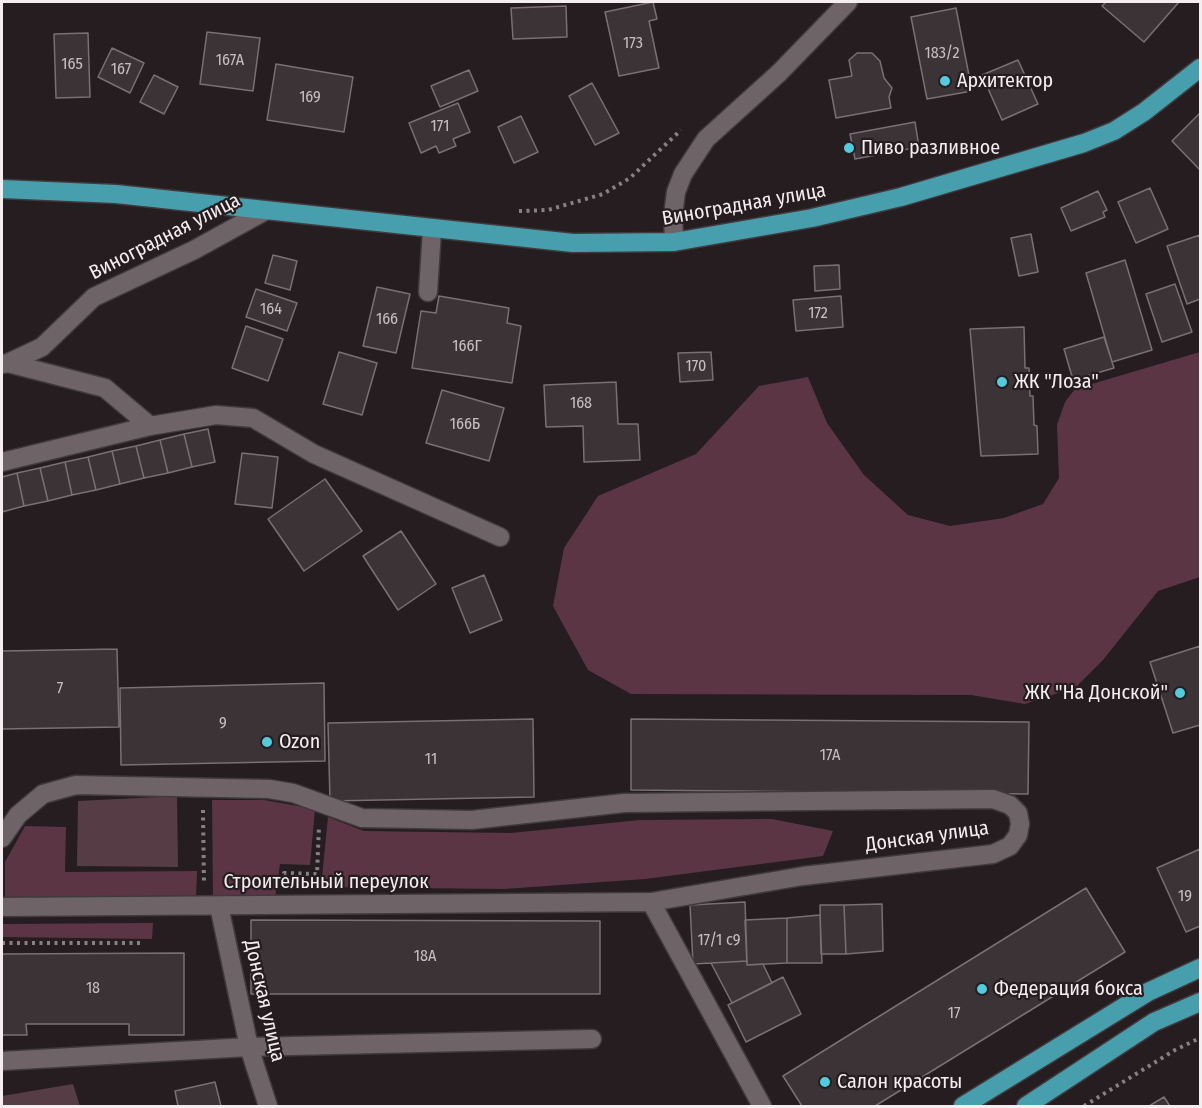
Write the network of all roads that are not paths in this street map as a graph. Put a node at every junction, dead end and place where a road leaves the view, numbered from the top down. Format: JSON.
{"nodes":[{"id":1,"x":848,"y":2,"type":"edge"},
{"id":2,"x":1200,"y":68,"type":"edge"},
{"id":3,"x":2,"y":189,"type":"edge"},
{"id":4,"x":263,"y":212,"type":"junction"},
{"id":5,"x":432,"y":230,"type":"junction"},
{"id":6,"x":674,"y":242,"type":"junction"},
{"id":7,"x":428,"y":292,"type":"dead end"},
{"id":8,"x":5,"y":364,"type":"edge"},
{"id":9,"x":150,"y":426,"type":"junction"},
{"id":10,"x":2,"y":462,"type":"edge"},
{"id":11,"x":500,"y":537,"type":"dead end"},
{"id":12,"x":2,"y":838,"type":"edge"},
{"id":13,"x":651,"y":902,"type":"junction"},
{"id":14,"x":212,"y":905,"type":"junction"},
{"id":15,"x":2,"y":907,"type":"edge"},
{"id":16,"x":1200,"y":968,"type":"edge"},
{"id":17,"x":1200,"y":1002,"type":"edge"},
{"id":18,"x":592,"y":1039,"type":"dead end"},
{"id":19,"x":249,"y":1047,"type":"junction"},
{"id":20,"x":2,"y":1061,"type":"edge"},
{"id":21,"x":268,"y":1107,"type":"edge"},
{"id":22,"x":762,"y":1107,"type":"edge"},
{"id":23,"x":963,"y":1107,"type":"edge"},
{"id":24,"x":1026,"y":1107,"type":"edge"}],
"edges":[{"from":1,"to":6,"type":"street"},
{"from":2,"to":6,"type":"main road","name":"Виноградная улица"},
{"from":3,"to":4,"type":"main road","name":"Виноградная улица"},
{"from":4,"to":5,"type":"main road","name":"Виноградная улица"},
{"from":4,"to":8,"type":"street","name":"Виноградная улица"},
{"from":5,"to":6,"type":"main road","name":"Виноградная улица"},
{"from":5,"to":7,"type":"street"},
{"from":8,"to":9,"type":"street"},
{"from":9,"to":10,"type":"street"},
{"from":9,"to":11,"type":"street"},
{"from":12,"to":13,"type":"street","name":"Донская улица"},
{"from":13,"to":14,"type":"street","name":"Строительный переулок"},
{"from":13,"to":22,"type":"street"},
{"from":14,"to":15,"type":"street","name":"Строительный переулок"},
{"from":14,"to":19,"type":"street","name":"Донская улица"},
{"from":16,"to":23,"type":"main road"},
{"from":17,"to":24,"type":"main road"},
{"from":18,"to":19,"type":"street"},
{"from":19,"to":20,"type":"street"},
{"from":19,"to":21,"type":"street","name":"Донская улица"}]}
